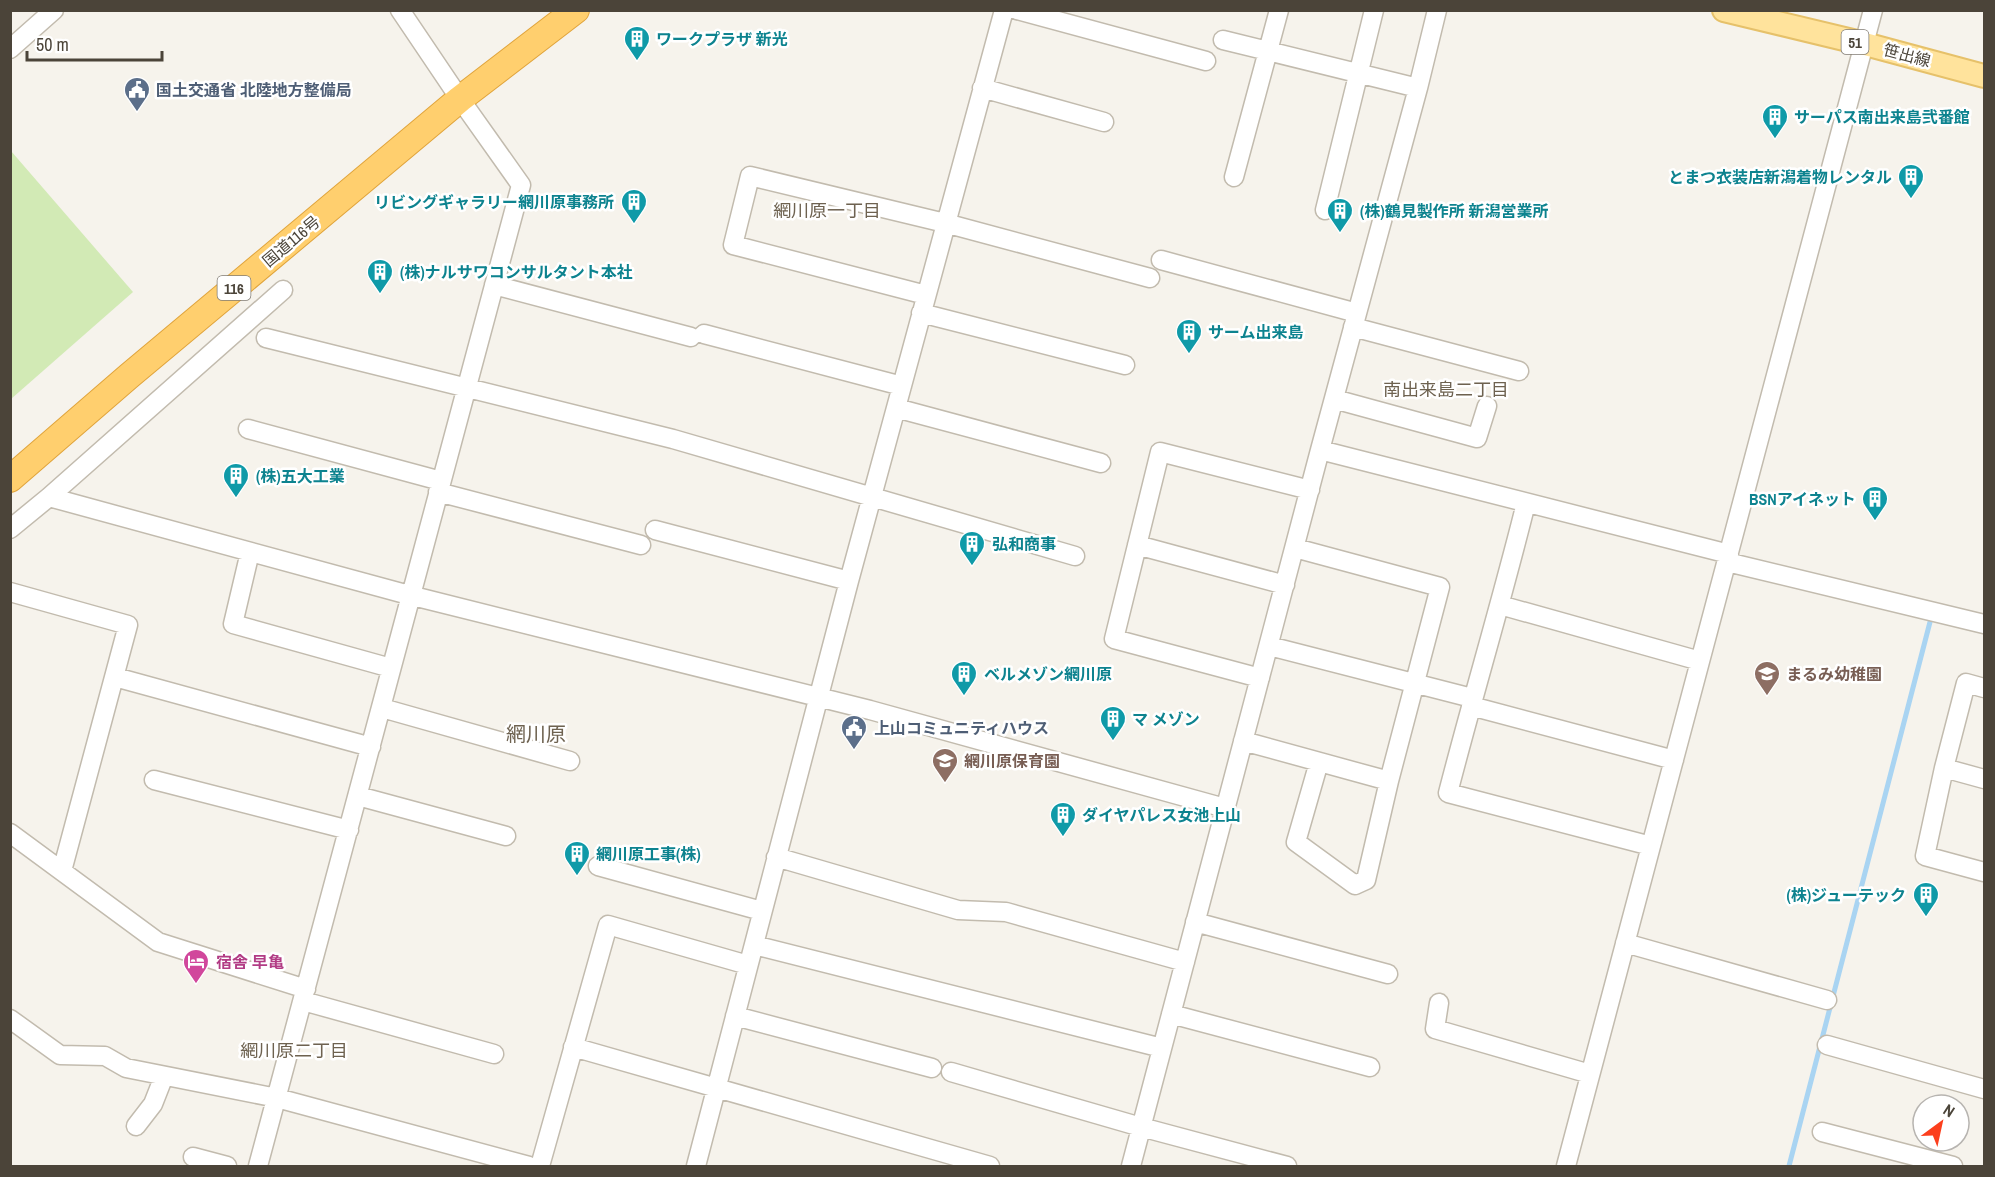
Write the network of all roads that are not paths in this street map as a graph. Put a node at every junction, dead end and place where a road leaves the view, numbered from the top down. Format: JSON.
{"nodes":[{"id":1,"x":54,"y":10,"type":"edge"},
{"id":2,"x":400,"y":10,"type":"edge"},
{"id":3,"x":1004,"y":10,"type":"edge"},
{"id":4,"x":1017,"y":10,"type":"edge"},
{"id":5,"x":1279,"y":10,"type":"edge"},
{"id":6,"x":1374,"y":10,"type":"edge"},
{"id":7,"x":1437,"y":10,"type":"edge"},
{"id":8,"x":1724,"y":10,"type":"edge"},
{"id":9,"x":1873,"y":10,"type":"edge"},
{"id":10,"x":570,"y":12,"type":"edge"},
{"id":11,"x":1223,"y":40,"type":"dead end"},
{"id":12,"x":1865,"y":44,"type":"junction"},
{"id":13,"x":10,"y":49,"type":"edge"},
{"id":14,"x":1269,"y":51,"type":"junction"},
{"id":15,"x":1206,"y":61,"type":"dead end"},
{"id":16,"x":1358,"y":74,"type":"junction"},
{"id":17,"x":1984,"y":76,"type":"edge"},
{"id":18,"x":982,"y":88,"type":"junction"},
{"id":19,"x":1418,"y":88,"type":"junction"},
{"id":20,"x":460,"y":99,"type":"junction"},
{"id":21,"x":1104,"y":122,"type":"dead end"},
{"id":22,"x":1233,"y":177,"type":"dead end"},
{"id":23,"x":1325,"y":210,"type":"dead end"},
{"id":24,"x":945,"y":223,"type":"junction"},
{"id":25,"x":1161,"y":260,"type":"dead end"},
{"id":26,"x":1150,"y":278,"type":"dead end"},
{"id":27,"x":494,"y":285,"type":"junction"},
{"id":28,"x":283,"y":290,"type":"dead end"},
{"id":29,"x":926,"y":295,"type":"junction"},
{"id":30,"x":921,"y":313,"type":"junction"},
{"id":31,"x":1355,"y":320,"type":"junction"},
{"id":32,"x":266,"y":338,"type":"dead end"},
{"id":33,"x":1125,"y":365,"type":"dead end"},
{"id":34,"x":1519,"y":371,"type":"dead end"},
{"id":35,"x":902,"y":386,"type":"junction"},
{"id":36,"x":466,"y":387,"type":"junction"},
{"id":37,"x":1334,"y":399,"type":"junction"},
{"id":38,"x":1487,"y":406,"type":"dead end"},
{"id":39,"x":896,"y":408,"type":"junction"},
{"id":40,"x":248,"y":429,"type":"dead end"},
{"id":41,"x":1320,"y":450,"type":"junction"},
{"id":42,"x":1101,"y":463,"type":"dead end"},
{"id":43,"x":10,"y":478,"type":"edge"},
{"id":44,"x":439,"y":487,"type":"junction"},
{"id":45,"x":1310,"y":490,"type":"junction"},
{"id":46,"x":50,"y":496,"type":"junction"},
{"id":47,"x":872,"y":497,"type":"junction"},
{"id":48,"x":1526,"y":503,"type":"junction"},
{"id":49,"x":10,"y":530,"type":"edge"},
{"id":50,"x":655,"y":530,"type":"dead end"},
{"id":51,"x":641,"y":545,"type":"dead end"},
{"id":52,"x":1137,"y":545,"type":"junction"},
{"id":53,"x":1295,"y":548,"type":"junction"},
{"id":54,"x":250,"y":552,"type":"junction"},
{"id":55,"x":1075,"y":556,"type":"dead end"},
{"id":56,"x":1728,"y":558,"type":"junction"},
{"id":57,"x":849,"y":581,"type":"junction"},
{"id":58,"x":1285,"y":585,"type":"junction"},
{"id":59,"x":10,"y":592,"type":"edge"},
{"id":60,"x":410,"y":595,"type":"junction"},
{"id":61,"x":1500,"y":605,"type":"junction"},
{"id":62,"x":1984,"y":624,"type":"edge"},
{"id":63,"x":1269,"y":646,"type":"junction"},
{"id":64,"x":1700,"y":661,"type":"junction"},
{"id":65,"x":391,"y":668,"type":"junction"},
{"id":66,"x":115,"y":677,"type":"junction"},
{"id":67,"x":1260,"y":678,"type":"junction"},
{"id":68,"x":1414,"y":685,"type":"junction"},
{"id":69,"x":1984,"y":688,"type":"edge"},
{"id":70,"x":818,"y":698,"type":"junction"},
{"id":71,"x":1471,"y":702,"type":"junction"},
{"id":72,"x":382,"y":708,"type":"junction"},
{"id":73,"x":1243,"y":741,"type":"junction"},
{"id":74,"x":371,"y":747,"type":"junction"},
{"id":75,"x":1674,"y":760,"type":"junction"},
{"id":76,"x":570,"y":761,"type":"dead end"},
{"id":77,"x":1319,"y":762,"type":"junction"},
{"id":78,"x":1944,"y":768,"type":"junction"},
{"id":79,"x":1984,"y":778,"type":"edge"},
{"id":80,"x":154,"y":780,"type":"dead end"},
{"id":81,"x":1389,"y":781,"type":"junction"},
{"id":82,"x":358,"y":796,"type":"junction"},
{"id":83,"x":1225,"y":808,"type":"junction"},
{"id":84,"x":349,"y":830,"type":"junction"},
{"id":85,"x":10,"y":833,"type":"edge"},
{"id":86,"x":506,"y":836,"type":"dead end"},
{"id":87,"x":1651,"y":846,"type":"junction"},
{"id":88,"x":776,"y":858,"type":"junction"},
{"id":89,"x":598,"y":866,"type":"dead end"},
{"id":90,"x":62,"y":871,"type":"junction"},
{"id":91,"x":1984,"y":872,"type":"edge"},
{"id":92,"x":762,"y":912,"type":"junction"},
{"id":93,"x":1195,"y":922,"type":"junction"},
{"id":94,"x":1625,"y":943,"type":"junction"},
{"id":95,"x":754,"y":945,"type":"junction"},
{"id":96,"x":1185,"y":962,"type":"junction"},
{"id":97,"x":748,"y":965,"type":"junction"},
{"id":98,"x":1388,"y":974,"type":"dead end"},
{"id":99,"x":304,"y":995,"type":"junction"},
{"id":100,"x":1827,"y":1000,"type":"dead end"},
{"id":101,"x":1439,"y":1004,"type":"dead end"},
{"id":102,"x":1171,"y":1014,"type":"junction"},
{"id":103,"x":735,"y":1017,"type":"junction"},
{"id":104,"x":10,"y":1019,"type":"edge"},
{"id":105,"x":1827,"y":1046,"type":"dead end"},
{"id":106,"x":573,"y":1047,"type":"junction"},
{"id":107,"x":1162,"y":1048,"type":"junction"},
{"id":108,"x":494,"y":1054,"type":"dead end"},
{"id":109,"x":1370,"y":1067,"type":"dead end"},
{"id":110,"x":932,"y":1068,"type":"dead end"},
{"id":111,"x":951,"y":1072,"type":"dead end"},
{"id":112,"x":1590,"y":1074,"type":"junction"},
{"id":113,"x":164,"y":1076,"type":"junction"},
{"id":114,"x":716,"y":1088,"type":"junction"},
{"id":115,"x":1984,"y":1089,"type":"edge"},
{"id":116,"x":277,"y":1098,"type":"junction"},
{"id":117,"x":136,"y":1126,"type":"dead end"},
{"id":118,"x":1141,"y":1127,"type":"junction"},
{"id":119,"x":1822,"y":1132,"type":"dead end"},
{"id":120,"x":193,"y":1157,"type":"dead end"},
{"id":121,"x":227,"y":1167,"type":"edge"},
{"id":122,"x":258,"y":1167,"type":"edge"},
{"id":123,"x":529,"y":1167,"type":"edge"},
{"id":124,"x":540,"y":1167,"type":"edge"},
{"id":125,"x":696,"y":1167,"type":"edge"},
{"id":126,"x":990,"y":1167,"type":"edge"},
{"id":127,"x":1131,"y":1167,"type":"edge"},
{"id":128,"x":1287,"y":1167,"type":"edge"},
{"id":129,"x":1566,"y":1167,"type":"edge"},
{"id":130,"x":1953,"y":1167,"type":"edge"}],
"edges":[{"from":1,"to":13,"type":"street"},
{"from":2,"to":20,"type":"street"},
{"from":3,"to":18,"type":"street"},
{"from":4,"to":15,"type":"street"},
{"from":5,"to":14,"type":"street"},
{"from":6,"to":16,"type":"street"},
{"from":7,"to":19,"type":"street"},
{"from":8,"to":12,"type":"main road","name":"笹出線","number":"51"},
{"from":9,"to":12,"type":"street"},
{"from":10,"to":20,"type":"highway","name":"国道116号","number":"116"},
{"from":11,"to":14,"type":"street"},
{"from":12,"to":17,"type":"main road","name":"笹出線","number":"51"},
{"from":12,"to":56,"type":"street"},
{"from":14,"to":16,"type":"street"},
{"from":14,"to":22,"type":"street"},
{"from":16,"to":19,"type":"street"},
{"from":16,"to":23,"type":"street"},
{"from":18,"to":21,"type":"street"},
{"from":18,"to":24,"type":"street"},
{"from":19,"to":31,"type":"street"},
{"from":20,"to":27,"type":"street"},
{"from":20,"to":43,"type":"highway","name":"国道116号","number":"116"},
{"from":24,"to":26,"type":"street"},
{"from":24,"to":29,"type":"street"},
{"from":24,"to":29,"type":"street"},
{"from":25,"to":31,"type":"street"},
{"from":27,"to":35,"type":"street"},
{"from":27,"to":36,"type":"street"},
{"from":28,"to":46,"type":"street"},
{"from":29,"to":30,"type":"street"},
{"from":30,"to":33,"type":"street"},
{"from":30,"to":35,"type":"street"},
{"from":31,"to":34,"type":"street"},
{"from":31,"to":37,"type":"street"},
{"from":32,"to":36,"type":"street"},
{"from":35,"to":39,"type":"street"},
{"from":36,"to":44,"type":"street"},
{"from":36,"to":47,"type":"street"},
{"from":37,"to":38,"type":"street"},
{"from":37,"to":41,"type":"street"},
{"from":39,"to":42,"type":"street"},
{"from":39,"to":47,"type":"street"},
{"from":40,"to":44,"type":"street"},
{"from":41,"to":45,"type":"street"},
{"from":41,"to":48,"type":"street"},
{"from":44,"to":51,"type":"street"},
{"from":44,"to":60,"type":"street"},
{"from":45,"to":52,"type":"street"},
{"from":45,"to":53,"type":"street"},
{"from":46,"to":49,"type":"street"},
{"from":46,"to":54,"type":"street"},
{"from":47,"to":55,"type":"street"},
{"from":47,"to":57,"type":"street"},
{"from":48,"to":56,"type":"street"},
{"from":48,"to":61,"type":"street"},
{"from":50,"to":57,"type":"street"},
{"from":52,"to":58,"type":"street"},
{"from":52,"to":67,"type":"street"},
{"from":53,"to":58,"type":"street"},
{"from":53,"to":68,"type":"street"},
{"from":54,"to":60,"type":"street"},
{"from":54,"to":65,"type":"street"},
{"from":56,"to":62,"type":"street"},
{"from":56,"to":64,"type":"street"},
{"from":57,"to":70,"type":"street"},
{"from":58,"to":63,"type":"street"},
{"from":59,"to":66,"type":"street"},
{"from":60,"to":65,"type":"street"},
{"from":60,"to":70,"type":"street"},
{"from":61,"to":64,"type":"street"},
{"from":61,"to":71,"type":"street"},
{"from":63,"to":67,"type":"street"},
{"from":63,"to":68,"type":"street"},
{"from":64,"to":75,"type":"street"},
{"from":65,"to":72,"type":"street"},
{"from":66,"to":74,"type":"street"},
{"from":66,"to":90,"type":"street"},
{"from":67,"to":73,"type":"street"},
{"from":68,"to":71,"type":"street"},
{"from":68,"to":81,"type":"street"},
{"from":69,"to":78,"type":"street"},
{"from":70,"to":83,"type":"street"},
{"from":70,"to":88,"type":"street"},
{"from":71,"to":75,"type":"street"},
{"from":71,"to":87,"type":"street"},
{"from":72,"to":74,"type":"street"},
{"from":72,"to":76,"type":"street"},
{"from":73,"to":77,"type":"street"},
{"from":73,"to":83,"type":"street"},
{"from":74,"to":82,"type":"street"},
{"from":75,"to":87,"type":"street"},
{"from":77,"to":81,"type":"street"},
{"from":77,"to":81,"type":"street"},
{"from":78,"to":79,"type":"street"},
{"from":78,"to":91,"type":"street"},
{"from":80,"to":84,"type":"street"},
{"from":82,"to":84,"type":"street"},
{"from":82,"to":86,"type":"street"},
{"from":83,"to":93,"type":"street"},
{"from":84,"to":99,"type":"street"},
{"from":85,"to":90,"type":"street"},
{"from":87,"to":94,"type":"street"},
{"from":88,"to":92,"type":"street"},
{"from":88,"to":96,"type":"street"},
{"from":89,"to":92,"type":"street"},
{"from":90,"to":99,"type":"street"},
{"from":92,"to":95,"type":"street"},
{"from":93,"to":96,"type":"street"},
{"from":93,"to":98,"type":"street"},
{"from":94,"to":100,"type":"street"},
{"from":94,"to":112,"type":"street"},
{"from":95,"to":97,"type":"street"},
{"from":95,"to":107,"type":"street"},
{"from":96,"to":102,"type":"street"},
{"from":97,"to":103,"type":"street"},
{"from":97,"to":106,"type":"street"},
{"from":99,"to":108,"type":"street"},
{"from":99,"to":116,"type":"street"},
{"from":101,"to":112,"type":"street"},
{"from":102,"to":107,"type":"street"},
{"from":102,"to":109,"type":"street"},
{"from":103,"to":110,"type":"street"},
{"from":103,"to":114,"type":"street"},
{"from":104,"to":113,"type":"street"},
{"from":105,"to":115,"type":"street"},
{"from":106,"to":114,"type":"street"},
{"from":106,"to":124,"type":"street"},
{"from":107,"to":118,"type":"street"},
{"from":111,"to":118,"type":"street"},
{"from":112,"to":129,"type":"street"},
{"from":113,"to":116,"type":"street"},
{"from":113,"to":117,"type":"street"},
{"from":114,"to":125,"type":"street"},
{"from":114,"to":126,"type":"street"},
{"from":116,"to":122,"type":"street"},
{"from":116,"to":123,"type":"street"},
{"from":118,"to":127,"type":"street"},
{"from":118,"to":128,"type":"street"},
{"from":119,"to":130,"type":"street"},
{"from":120,"to":121,"type":"street"}]}
